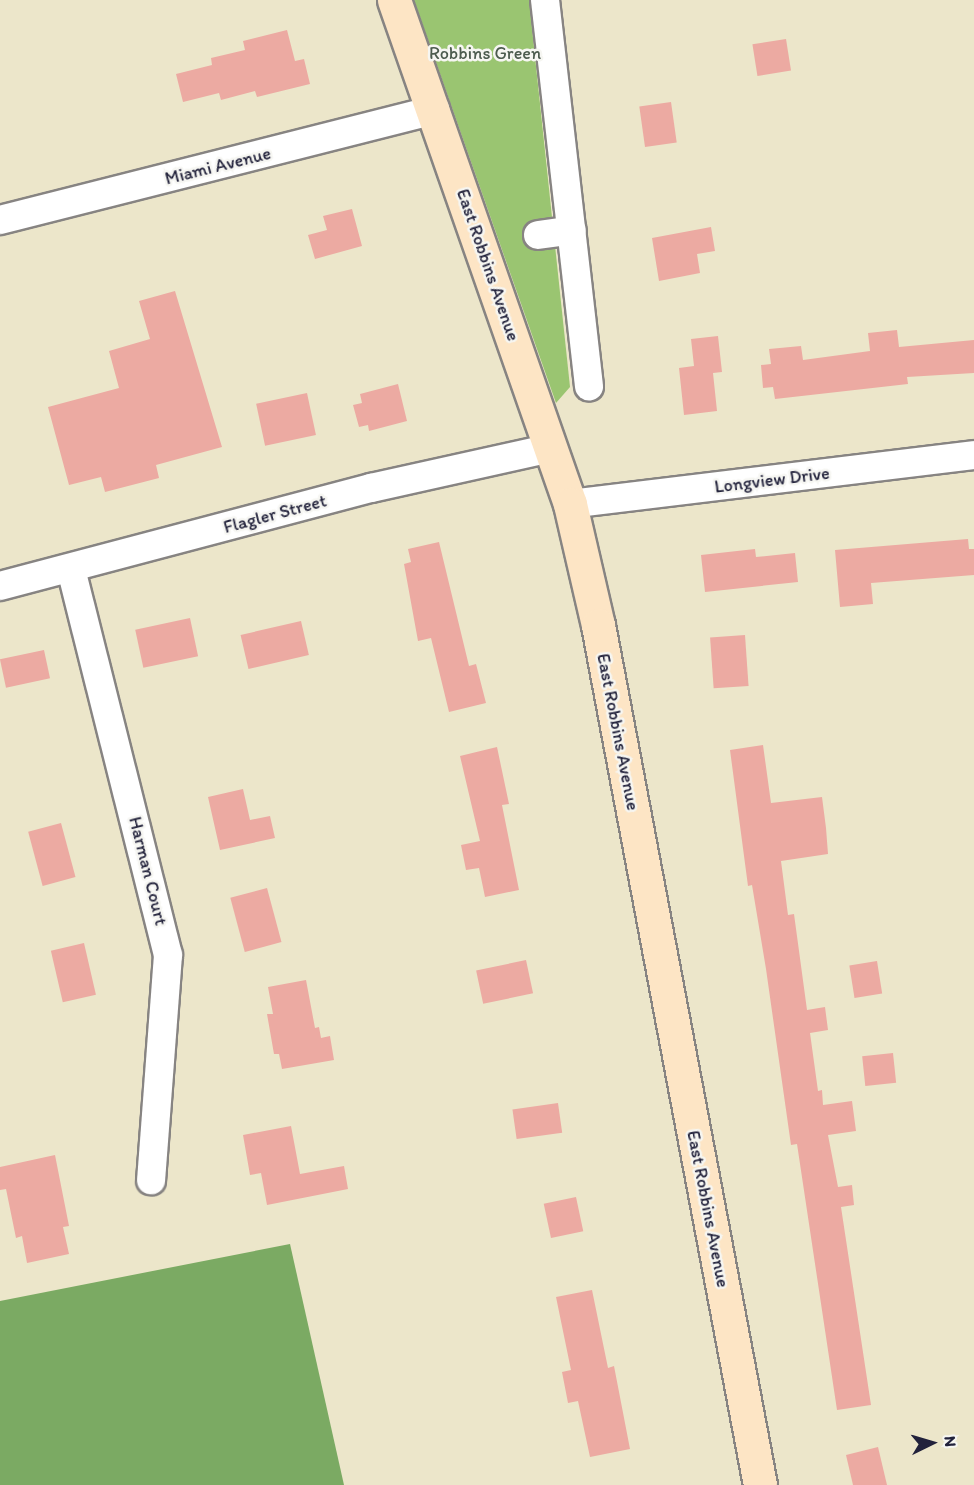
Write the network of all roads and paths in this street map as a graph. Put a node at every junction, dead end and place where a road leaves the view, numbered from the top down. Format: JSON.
{"nodes":[{"id":1,"x":394,"y":0,"type":"edge"},
{"id":2,"x":545,"y":0,"type":"edge"},
{"id":3,"x":435,"y":110,"type":"junction"},
{"id":4,"x":0,"y":220,"type":"edge"},
{"id":5,"x":572,"y":230,"type":"junction"},
{"id":6,"x":538,"y":235,"type":"dead end"},
{"id":7,"x":589,"y":387,"type":"dead end"},
{"id":8,"x":551,"y":448,"type":"junction"},
{"id":9,"x":974,"y":456,"type":"edge"},
{"id":10,"x":570,"y":504,"type":"junction"},
{"id":11,"x":71,"y":569,"type":"junction"},
{"id":12,"x":0,"y":586,"type":"edge"},
{"id":13,"x":151,"y":1180,"type":"dead end"},
{"id":14,"x":760,"y":1485,"type":"edge"}],
"edges":[{"from":1,"to":3,"type":"main road","name":"East Robbins Avenue"},
{"from":2,"to":5,"type":"street"},
{"from":3,"to":4,"type":"street","name":"Miami Avenue"},
{"from":3,"to":8,"type":"main road","name":"East Robbins Avenue"},
{"from":5,"to":6,"type":"street"},
{"from":5,"to":7,"type":"street"},
{"from":8,"to":10,"type":"main road","name":"East Robbins Avenue"},
{"from":8,"to":11,"type":"street","name":"Flagler Street"},
{"from":9,"to":10,"type":"street","name":"Longview Drive"},
{"from":10,"to":14,"type":"main road","name":"East Robbins Avenue"},
{"from":11,"to":12,"type":"street","name":"Flagler Street"},
{"from":11,"to":13,"type":"street","name":"Harman Court"}]}
